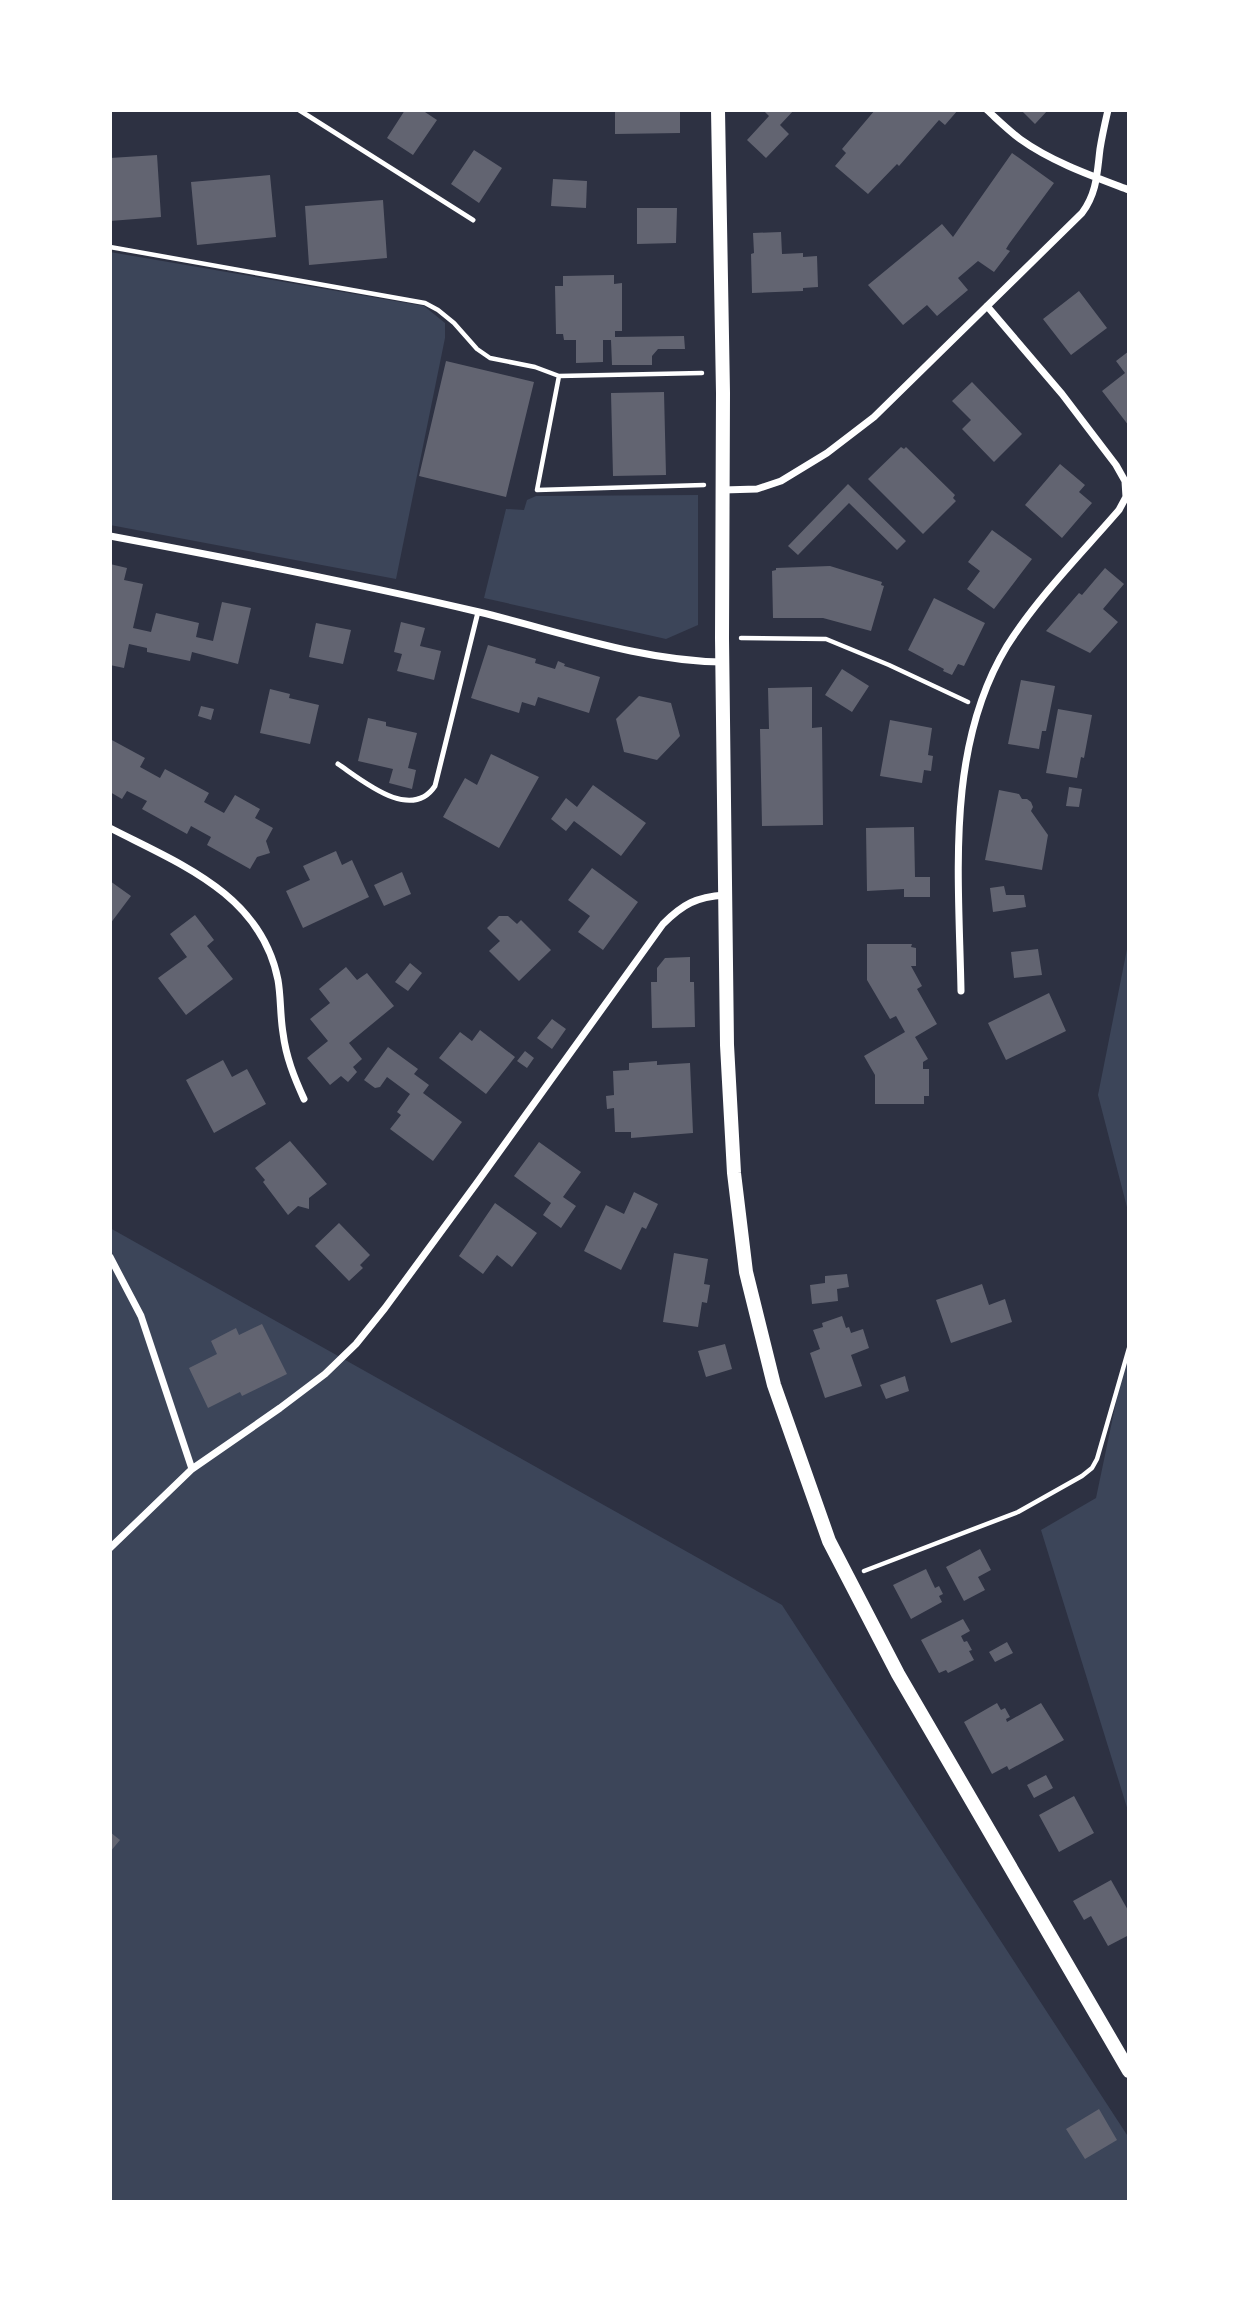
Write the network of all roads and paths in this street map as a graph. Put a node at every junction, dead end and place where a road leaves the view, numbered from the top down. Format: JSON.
{"nodes":[{"id":1,"x":299,"y":110,"type":"edge"},
{"id":2,"x":718,"y":110,"type":"edge"},
{"id":3,"x":987,"y":110,"type":"edge"},
{"id":4,"x":1108,"y":110,"type":"edge"},
{"id":5,"x":1098,"y":178,"type":"junction"},
{"id":6,"x":1129,"y":190,"type":"edge"},
{"id":7,"x":474,"y":220,"type":"dead end"},
{"id":8,"x":110,"y":247,"type":"edge"},
{"id":9,"x":987,"y":306,"type":"junction"},
{"id":10,"x":702,"y":373,"type":"dead end"},
{"id":11,"x":559,"y":376,"type":"junction"},
{"id":12,"x":723,"y":487,"type":"junction"},
{"id":13,"x":110,"y":536,"type":"edge"},
{"id":14,"x":478,"y":612,"type":"junction"},
{"id":15,"x":722,"y":638,"type":"junction"},
{"id":16,"x":722,"y":662,"type":"junction"},
{"id":17,"x":978,"y":707,"type":"junction"},
{"id":18,"x":338,"y":764,"type":"dead end"},
{"id":19,"x":110,"y":828,"type":"edge"},
{"id":20,"x":725,"y":895,"type":"junction"},
{"id":21,"x":961,"y":991,"type":"dead end"},
{"id":22,"x":304,"y":1099,"type":"dead end"},
{"id":23,"x":110,"y":1257,"type":"edge"},
{"id":24,"x":1129,"y":1348,"type":"edge"},
{"id":25,"x":192,"y":1469,"type":"junction"},
{"id":26,"x":110,"y":1548,"type":"edge"},
{"id":27,"x":848,"y":1579,"type":"junction"},
{"id":28,"x":1129,"y":2071,"type":"edge"}],
"edges":[{"from":1,"to":7,"type":"lane"},
{"from":2,"to":12,"type":"main road"},
{"from":3,"to":5,"type":"street"},
{"from":4,"to":5,"type":"street"},
{"from":5,"to":6,"type":"street"},
{"from":5,"to":9,"type":"street"},
{"from":8,"to":11,"type":"path"},
{"from":9,"to":12,"type":"street"},
{"from":9,"to":17,"type":"street"},
{"from":10,"to":11,"type":"path"},
{"from":11,"to":12,"type":"path"},
{"from":12,"to":15,"type":"main road"},
{"from":13,"to":14,"type":"street"},
{"from":14,"to":16,"type":"street"},
{"from":14,"to":18,"type":"lane"},
{"from":15,"to":16,"type":"main road"},
{"from":15,"to":17,"type":"path"},
{"from":16,"to":20,"type":"main road"},
{"from":17,"to":21,"type":"street"},
{"from":19,"to":22,"type":"street"},
{"from":20,"to":25,"type":"street"},
{"from":20,"to":27,"type":"main road"},
{"from":23,"to":25,"type":"street"},
{"from":24,"to":27,"type":"path"},
{"from":25,"to":26,"type":"street"},
{"from":27,"to":28,"type":"main road"}]}
